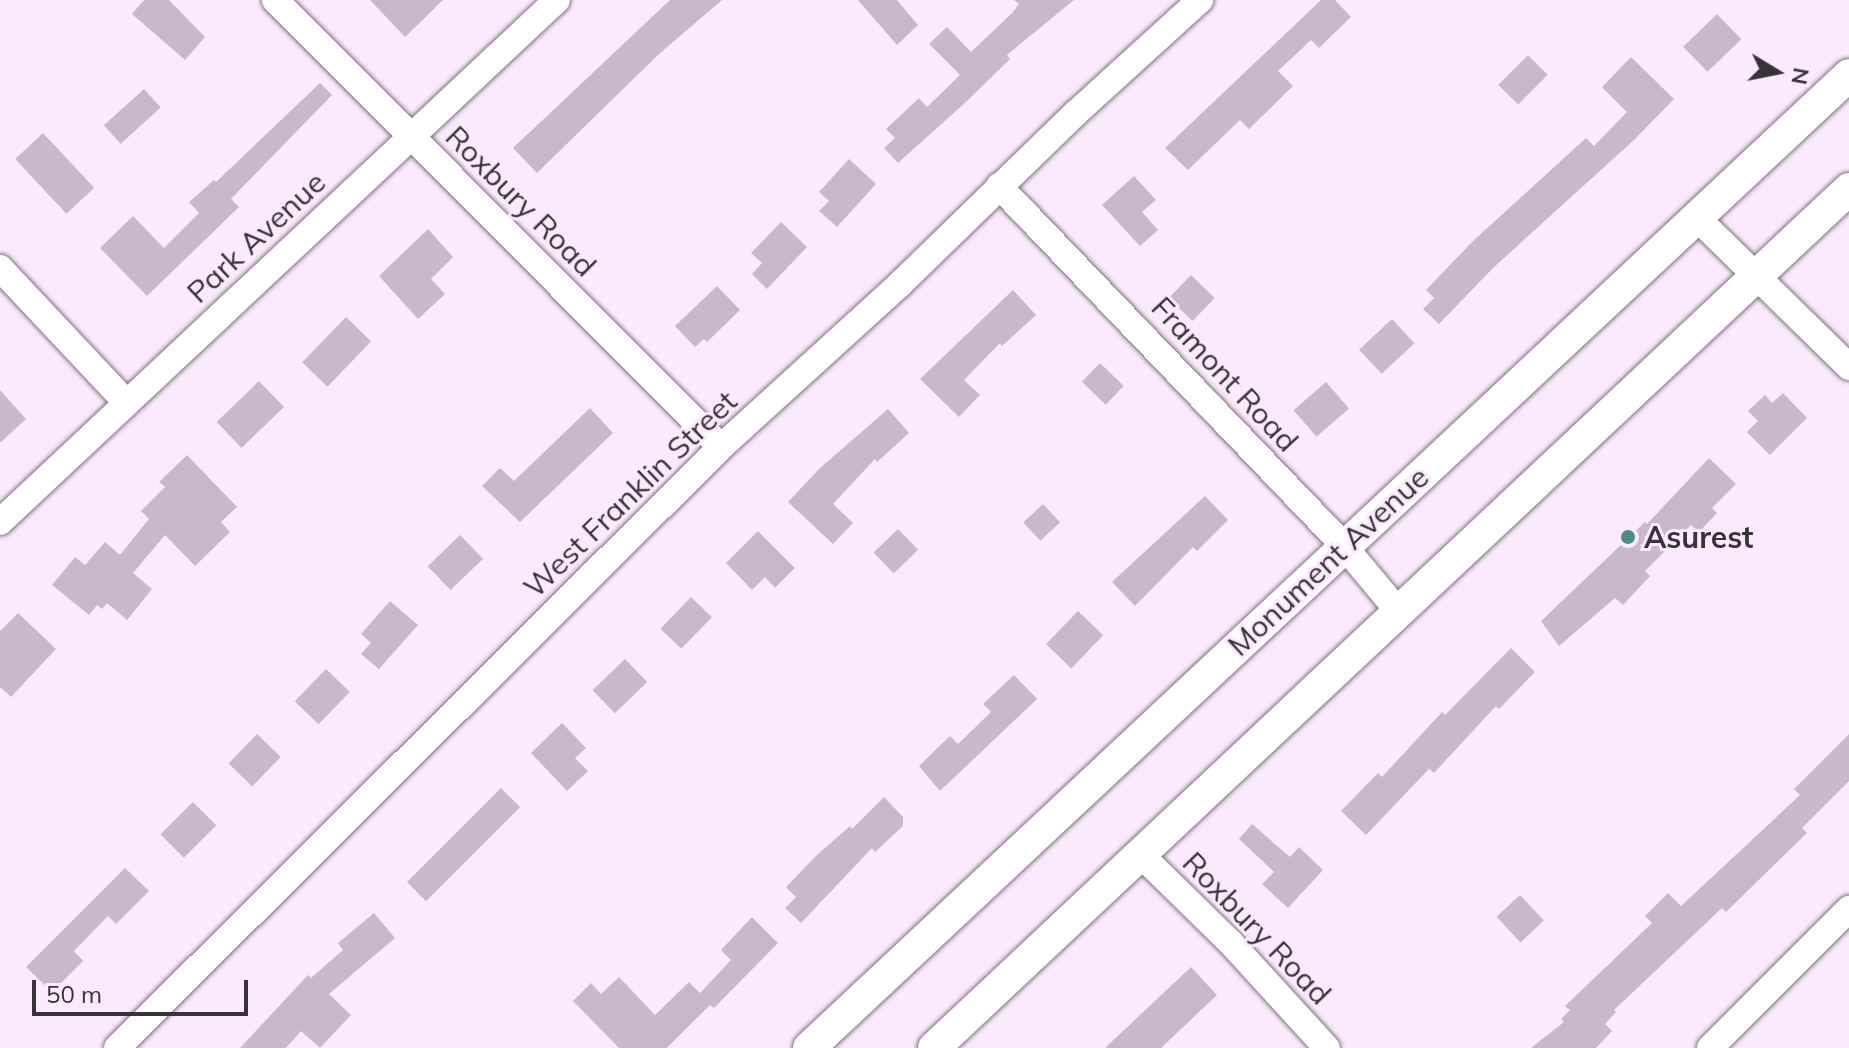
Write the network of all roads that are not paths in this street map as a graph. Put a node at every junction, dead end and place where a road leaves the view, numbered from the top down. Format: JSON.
{"nodes":[{"id":1,"x":275,"y":0,"type":"edge"},
{"id":2,"x":557,"y":0,"type":"edge"},
{"id":3,"x":1200,"y":0,"type":"edge"},
{"id":4,"x":1849,"y":75,"type":"edge"},
{"id":5,"x":411,"y":136,"type":"junction"},
{"id":6,"x":999,"y":186,"type":"junction"},
{"id":7,"x":1849,"y":189,"type":"edge"},
{"id":8,"x":1697,"y":218,"type":"junction"},
{"id":9,"x":0,"y":268,"type":"edge"},
{"id":10,"x":1758,"y":275,"type":"junction"},
{"id":11,"x":1849,"y":367,"type":"edge"},
{"id":12,"x":126,"y":402,"type":"junction"},
{"id":13,"x":721,"y":447,"type":"junction"},
{"id":14,"x":0,"y":522,"type":"edge"},
{"id":15,"x":1344,"y":546,"type":"junction"},
{"id":16,"x":1399,"y":612,"type":"junction"},
{"id":17,"x":1140,"y":854,"type":"junction"},
{"id":18,"x":1849,"y":909,"type":"edge"},
{"id":19,"x":117,"y":1048,"type":"edge"},
{"id":20,"x":809,"y":1048,"type":"edge"},
{"id":21,"x":934,"y":1048,"type":"edge"},
{"id":22,"x":1327,"y":1048,"type":"edge"},
{"id":23,"x":1710,"y":1048,"type":"edge"}],
"edges":[{"from":1,"to":5,"type":"street","name":"Roxbury Road"},
{"from":2,"to":5,"type":"street","name":"Park Avenue"},
{"from":3,"to":6,"type":"street","name":"West Franklin Street"},
{"from":4,"to":8,"type":"street","name":"Monument Avenue"},
{"from":5,"to":12,"type":"street","name":"Park Avenue"},
{"from":5,"to":13,"type":"street","name":"Roxbury Road"},
{"from":6,"to":13,"type":"street","name":"West Franklin Street"},
{"from":6,"to":15,"type":"street","name":"Framont Road"},
{"from":7,"to":10,"type":"street"},
{"from":8,"to":10,"type":"street"},
{"from":8,"to":15,"type":"street","name":"Monument Avenue"},
{"from":9,"to":12,"type":"street"},
{"from":10,"to":11,"type":"street"},
{"from":10,"to":16,"type":"street"},
{"from":12,"to":14,"type":"street","name":"Park Avenue"},
{"from":13,"to":19,"type":"street","name":"West Franklin Street"},
{"from":15,"to":16,"type":"street","name":"Framont Road"},
{"from":15,"to":20,"type":"street","name":"Monument Avenue"},
{"from":16,"to":17,"type":"street"},
{"from":17,"to":21,"type":"street"},
{"from":17,"to":22,"type":"street","name":"Roxbury Road"},
{"from":18,"to":23,"type":"street"}]}
